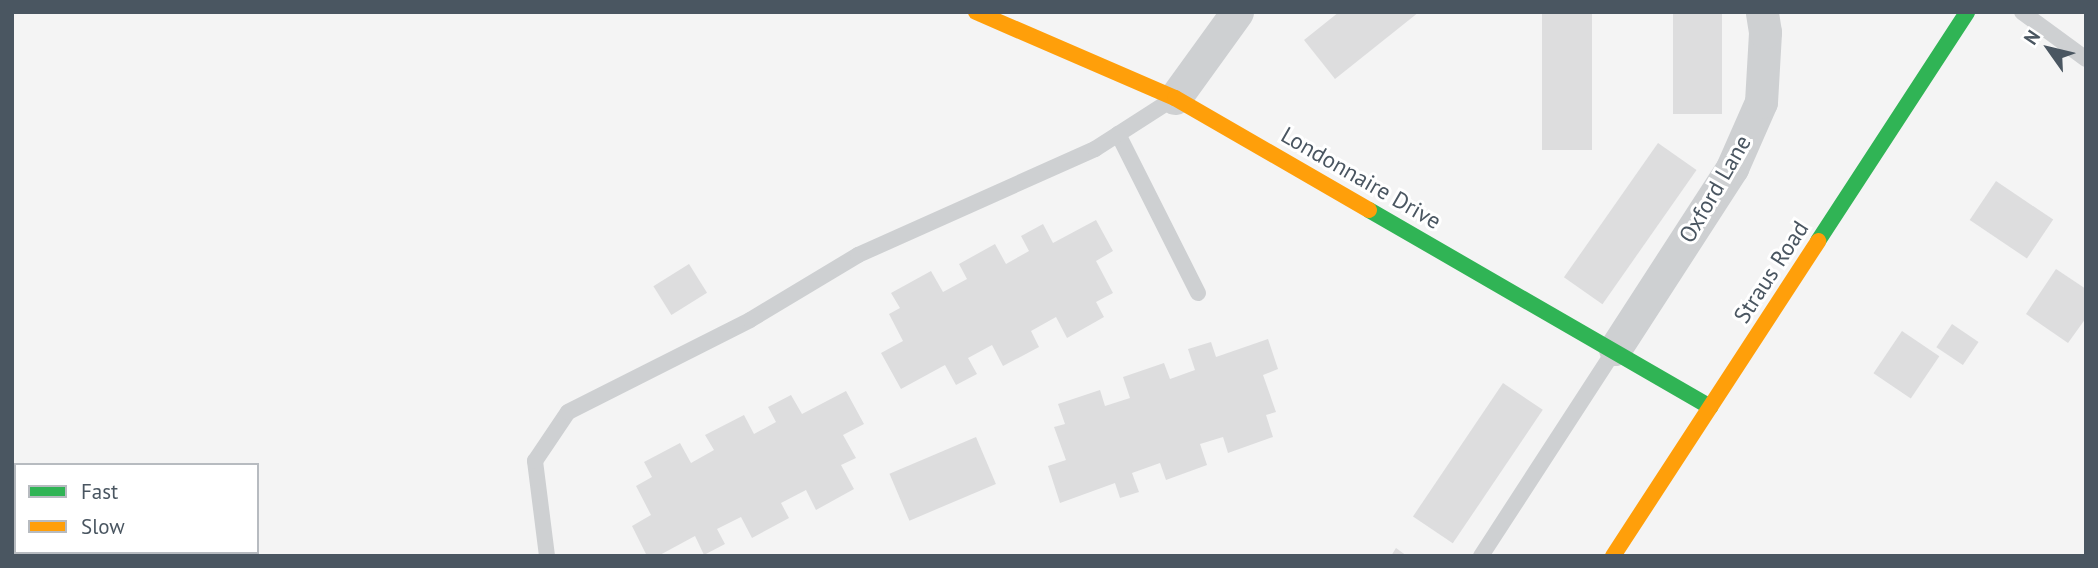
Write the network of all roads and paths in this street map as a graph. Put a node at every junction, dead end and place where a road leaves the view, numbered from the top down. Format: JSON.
{"nodes":[{"id":1,"x":976,"y":12,"type":"edge"},
{"id":2,"x":1237,"y":12,"type":"edge"},
{"id":3,"x":1762,"y":12,"type":"edge"},
{"id":4,"x":1967,"y":12,"type":"edge"},
{"id":5,"x":2022,"y":12,"type":"edge"},
{"id":6,"x":2086,"y":59,"type":"edge"},
{"id":7,"x":1175,"y":98,"type":"junction"},
{"id":8,"x":1118,"y":134,"type":"junction"},
{"id":9,"x":1198,"y":293,"type":"dead end"},
{"id":10,"x":1615,"y":349,"type":"junction"},
{"id":11,"x":1710,"y":407,"type":"junction"},
{"id":12,"x":547,"y":556,"type":"edge"},
{"id":13,"x":1480,"y":556,"type":"edge"},
{"id":14,"x":1613,"y":556,"type":"edge"}],
"edges":[{"from":1,"to":7,"type":"street","name":"Londonnaire Drive"},
{"from":2,"to":7,"type":"street"},
{"from":3,"to":10,"type":"street","name":"Oxford Lane"},
{"from":4,"to":11,"type":"street","name":"Straus Road"},
{"from":5,"to":6,"type":"lane"},
{"from":7,"to":8,"type":"lane"},
{"from":7,"to":10,"type":"street","name":"Londonnaire Drive"},
{"from":8,"to":9,"type":"lane"},
{"from":8,"to":12,"type":"lane"},
{"from":10,"to":11,"type":"street","name":"Londonnaire Drive"},
{"from":10,"to":13,"type":"lane"},
{"from":11,"to":14,"type":"street","name":"Straus Road"}]}
